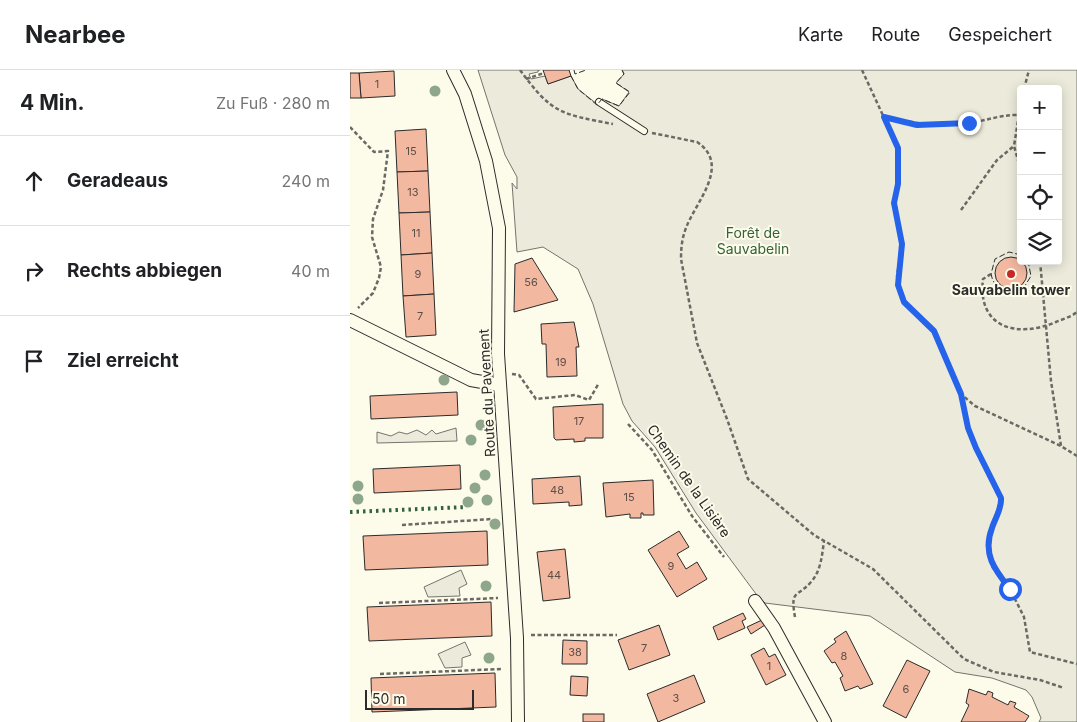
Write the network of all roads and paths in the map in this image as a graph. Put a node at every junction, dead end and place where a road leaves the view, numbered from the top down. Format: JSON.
{"nodes":[{"id":1,"x":453,"y":70,"type":"edge"},
{"id":2,"x":539,"y":70,"type":"edge"},
{"id":3,"x":862,"y":70,"type":"edge"},
{"id":4,"x":1029,"y":70,"type":"edge"},
{"id":5,"x":526,"y":79,"type":"dead end"},
{"id":6,"x":1025,"y":85,"type":"edge"},
{"id":7,"x":599,"y":102,"type":"dead end"},
{"id":8,"x":1017,"y":115,"type":"joint"},
{"id":9,"x":884,"y":117,"type":"junction"},
{"id":10,"x":350,"y":126,"type":"edge"},
{"id":11,"x":644,"y":131,"type":"dead end"},
{"id":12,"x":1014,"y":146,"type":"junction"},
{"id":13,"x":1017,"y":157,"type":"edge"},
{"id":14,"x":961,"y":210,"type":"dead end"},
{"id":15,"x":686,"y":227,"type":"dead end"},
{"id":16,"x":1040,"y":265,"type":"edge"},
{"id":17,"x":991,"y":274,"type":"dead end"},
{"id":18,"x":1077,"y":312,"type":"edge"},
{"id":19,"x":351,"y":316,"type":"edge"},
{"id":20,"x":1045,"y":327,"type":"junction"},
{"id":21,"x":512,"y":374,"type":"dead end"},
{"id":22,"x":500,"y":384,"type":"junction"},
{"id":23,"x":599,"y":384,"type":"dead end"},
{"id":24,"x":961,"y":394,"type":"junction"},
{"id":25,"x":628,"y":424,"type":"dead end"},
{"id":26,"x":1061,"y":446,"type":"junction"},
{"id":27,"x":1077,"y":456,"type":"edge"},
{"id":28,"x":492,"y":519,"type":"dead end"},
{"id":29,"x":402,"y":525,"type":"dead end"},
{"id":30,"x":824,"y":541,"type":"junction"},
{"id":31,"x":724,"y":556,"type":"dead end"},
{"id":32,"x":498,"y":598,"type":"dead end"},
{"id":33,"x":755,"y":601,"type":"dead end"},
{"id":34,"x":379,"y":603,"type":"dead end"},
{"id":35,"x":795,"y":617,"type":"dead end"},
{"id":36,"x":528,"y":635,"type":"dead end"},
{"id":37,"x":617,"y":635,"type":"dead end"},
{"id":38,"x":1077,"y":664,"type":"edge"},
{"id":39,"x":502,"y":670,"type":"dead end"},
{"id":40,"x":380,"y":674,"type":"dead end"},
{"id":41,"x":1064,"y":688,"type":"dead end"},
{"id":42,"x":518,"y":722,"type":"edge"},
{"id":43,"x":825,"y":722,"type":"edge"}],
"edges":[{"from":1,"to":22,"type":"street","name":"Route du Pavement"},
{"from":2,"to":5,"type":"path"},
{"from":3,"to":9,"type":"path"},
{"from":4,"to":6,"type":"path"},
{"from":7,"to":11,"type":"lane"},
{"from":8,"to":9,"type":"path"},
{"from":8,"to":12,"type":"path"},
{"from":9,"to":24,"type":"path"},
{"from":10,"to":19,"type":"path"},
{"from":12,"to":13,"type":"path"},
{"from":12,"to":14,"type":"path"},
{"from":15,"to":30,"type":"path"},
{"from":16,"to":20,"type":"path"},
{"from":17,"to":20,"type":"path"},
{"from":18,"to":20,"type":"path"},
{"from":19,"to":22,"type":"street"},
{"from":20,"to":26,"type":"path"},
{"from":21,"to":23,"type":"path"},
{"from":22,"to":42,"type":"street","name":"Route du Pavement"},
{"from":24,"to":26,"type":"path"},
{"from":24,"to":38,"type":"path"},
{"from":25,"to":31,"type":"path","name":"Chemin de la Lisière"},
{"from":26,"to":27,"type":"path"},
{"from":28,"to":29,"type":"path"},
{"from":30,"to":35,"type":"path"},
{"from":30,"to":41,"type":"path"},
{"from":32,"to":34,"type":"path"},
{"from":33,"to":43,"type":"street"},
{"from":36,"to":37,"type":"path"},
{"from":39,"to":40,"type":"path"}]}
